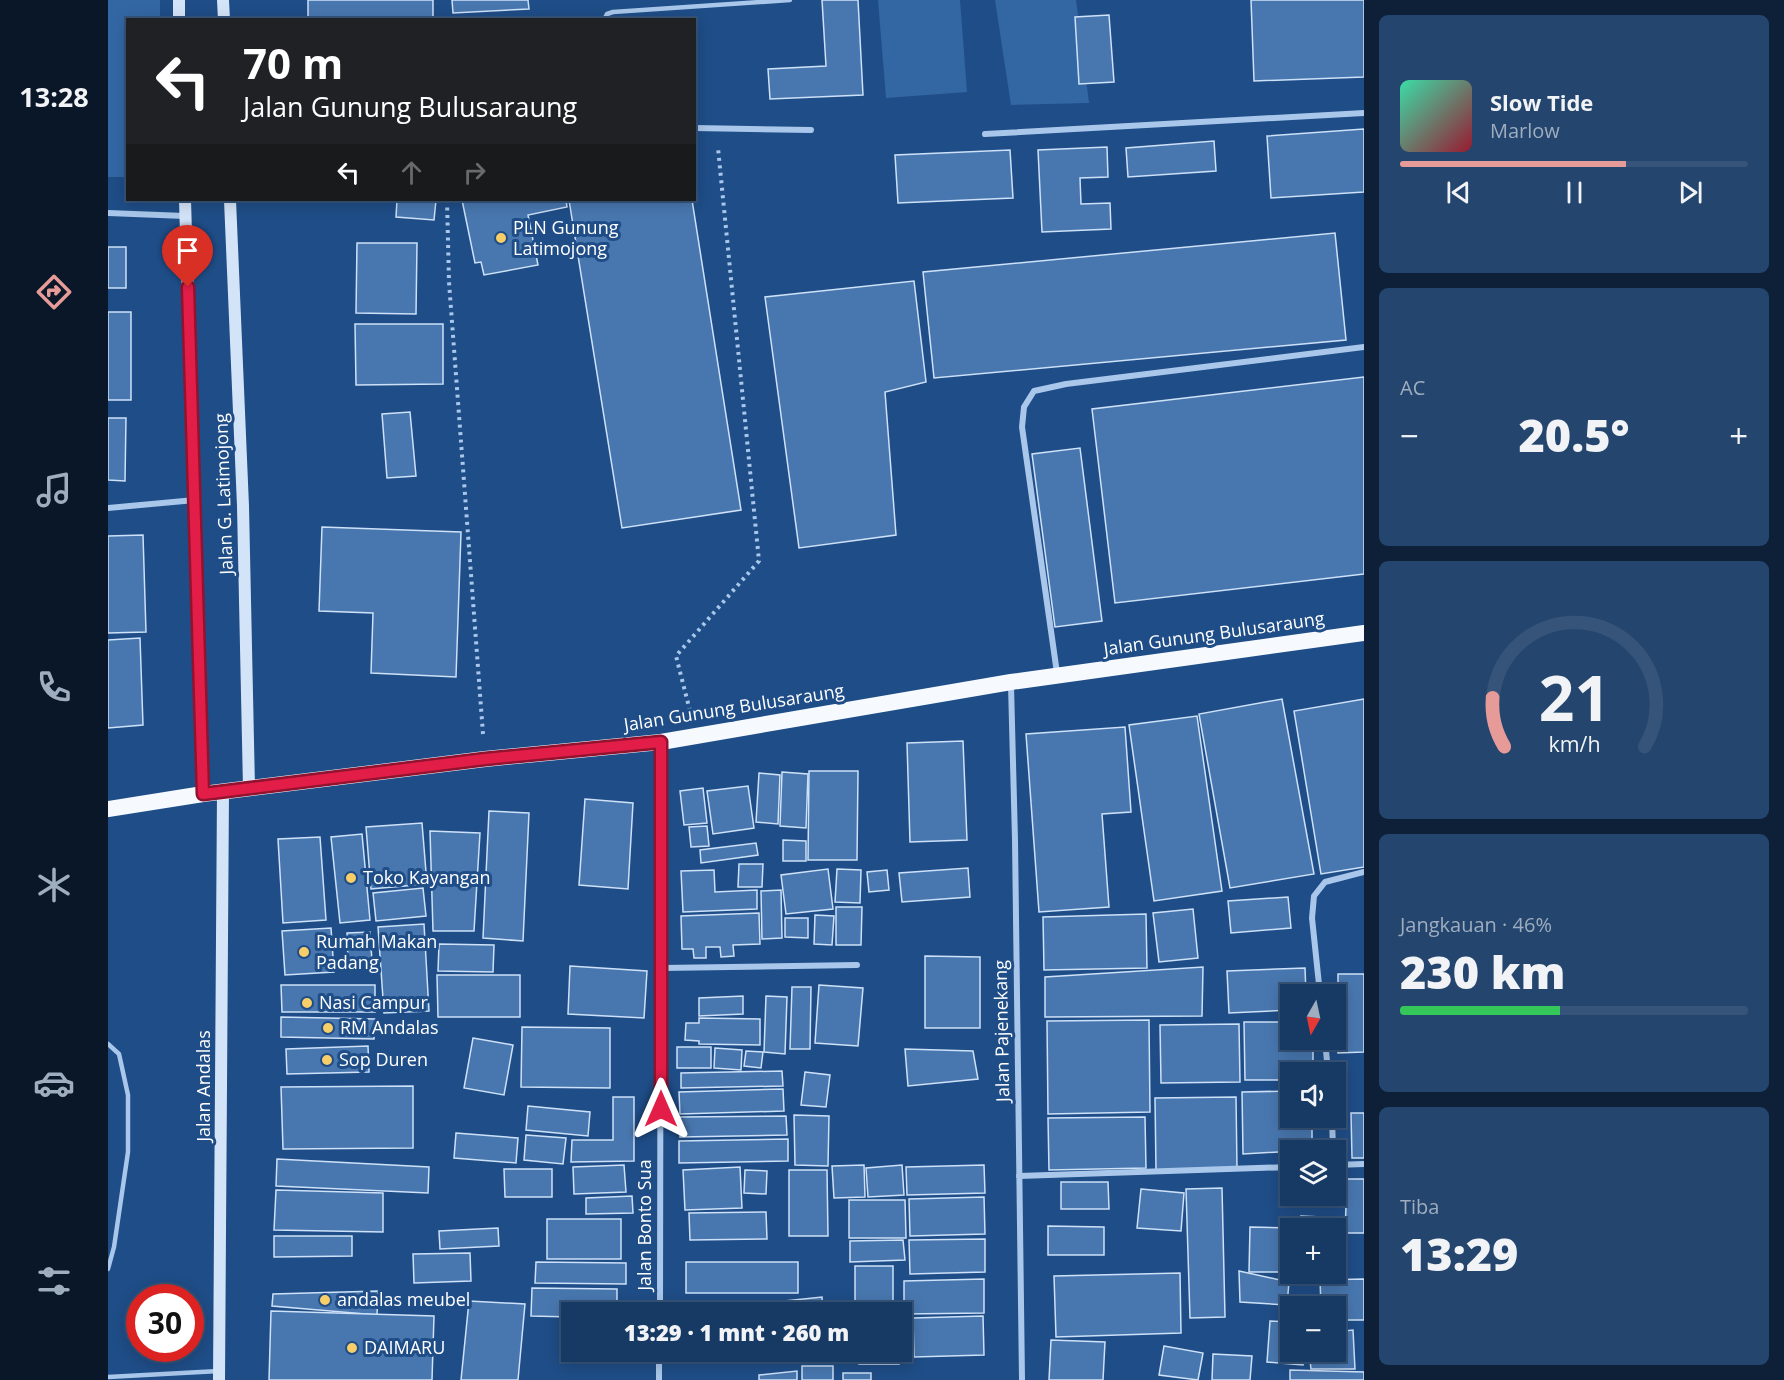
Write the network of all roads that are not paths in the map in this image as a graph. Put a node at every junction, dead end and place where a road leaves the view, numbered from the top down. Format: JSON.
{"nodes":[{"id":1,"x":179,"y":0,"type":"edge"},
{"id":2,"x":223,"y":0,"type":"edge"},
{"id":3,"x":790,"y":0,"type":"edge"},
{"id":4,"x":179,"y":18,"type":"edge"},
{"id":5,"x":224,"y":18,"type":"edge"},
{"id":6,"x":605,"y":18,"type":"edge"},
{"id":7,"x":1364,"y":113,"type":"edge"},
{"id":8,"x":696,"y":128,"type":"edge"},
{"id":9,"x":812,"y":130,"type":"dead end"},
{"id":10,"x":985,"y":134,"type":"dead end"},
{"id":11,"x":185,"y":201,"type":"edge"},
{"id":12,"x":230,"y":201,"type":"edge"},
{"id":13,"x":108,"y":213,"type":"edge"},
{"id":14,"x":186,"y":216,"type":"junction"},
{"id":15,"x":1364,"y":347,"type":"edge"},
{"id":16,"x":196,"y":500,"type":"junction"},
{"id":17,"x":108,"y":508,"type":"edge"},
{"id":18,"x":1364,"y":633,"type":"edge"},
{"id":19,"x":1057,"y":675,"type":"junction"},
{"id":20,"x":1011,"y":682,"type":"junction"},
{"id":21,"x":661,"y":742,"type":"junction"},
{"id":22,"x":249,"y":788,"type":"junction"},
{"id":23,"x":223,"y":791,"type":"junction"},
{"id":24,"x":203,"y":794,"type":"junction"},
{"id":25,"x":108,"y":809,"type":"edge"},
{"id":26,"x":1364,"y":872,"type":"edge"},
{"id":27,"x":857,"y":965,"type":"dead end"},
{"id":28,"x":662,"y":968,"type":"junction"},
{"id":29,"x":1319,"y":984,"type":"edge"},
{"id":30,"x":108,"y":1044,"type":"edge"},
{"id":31,"x":1364,"y":1164,"type":"edge"},
{"id":32,"x":1346,"y":1165,"type":"edge"},
{"id":33,"x":1280,"y":1168,"type":"edge"},
{"id":34,"x":1019,"y":1176,"type":"junction"},
{"id":35,"x":108,"y":1269,"type":"edge"},
{"id":36,"x":660,"y":1302,"type":"edge"},
{"id":37,"x":659,"y":1362,"type":"edge"},
{"id":38,"x":219,"y":1376,"type":"edge"},
{"id":39,"x":108,"y":1377,"type":"edge"},
{"id":40,"x":659,"y":1380,"type":"edge"},
{"id":41,"x":1022,"y":1380,"type":"edge"}],
"edges":[{"from":1,"to":4,"type":"main road"},
{"from":2,"to":5,"type":"main road"},
{"from":3,"to":6,"type":"lane"},
{"from":7,"to":10,"type":"street"},
{"from":8,"to":9,"type":"street"},
{"from":11,"to":14,"type":"main road","name":"Jalan G. Latimojong"},
{"from":12,"to":22,"type":"main road","name":"Jalan G. Latimojong"},
{"from":13,"to":14,"type":"street"},
{"from":14,"to":16,"type":"main road","name":"Jalan G. Latimojong"},
{"from":15,"to":19,"type":"street"},
{"from":16,"to":17,"type":"street"},
{"from":16,"to":24,"type":"main road","name":"Jalan G. Latimojong"},
{"from":18,"to":19,"type":"highway","name":"Jalan Gunung Bulusaraung"},
{"from":19,"to":20,"type":"highway","name":"Jalan Gunung Bulusaraung"},
{"from":20,"to":21,"type":"highway","name":"Jalan Gunung Bulusaraung"},
{"from":20,"to":34,"type":"street","name":"Jalan Pajenekang"},
{"from":21,"to":22,"type":"highway","name":"Jalan Gunung Bulusaraung"},
{"from":21,"to":28,"type":"street","name":"Jalan Bonto Sua"},
{"from":22,"to":23,"type":"highway","name":"Jalan Gunung Bulusaraung"},
{"from":23,"to":24,"type":"highway","name":"Jalan Gunung Bulusaraung"},
{"from":23,"to":38,"type":"main road","name":"Jalan Andalas"},
{"from":24,"to":25,"type":"highway","name":"Jalan Gunung Bulusaraung"},
{"from":26,"to":29,"type":"street"},
{"from":27,"to":28,"type":"street"},
{"from":28,"to":36,"type":"street","name":"Jalan Bonto Sua"},
{"from":30,"to":35,"type":"lane"},
{"from":31,"to":32,"type":"street"},
{"from":33,"to":34,"type":"street"},
{"from":34,"to":41,"type":"street","name":"Jalan Pajenekang"},
{"from":37,"to":40,"type":"street"},
{"from":38,"to":39,"type":"lane"}]}
